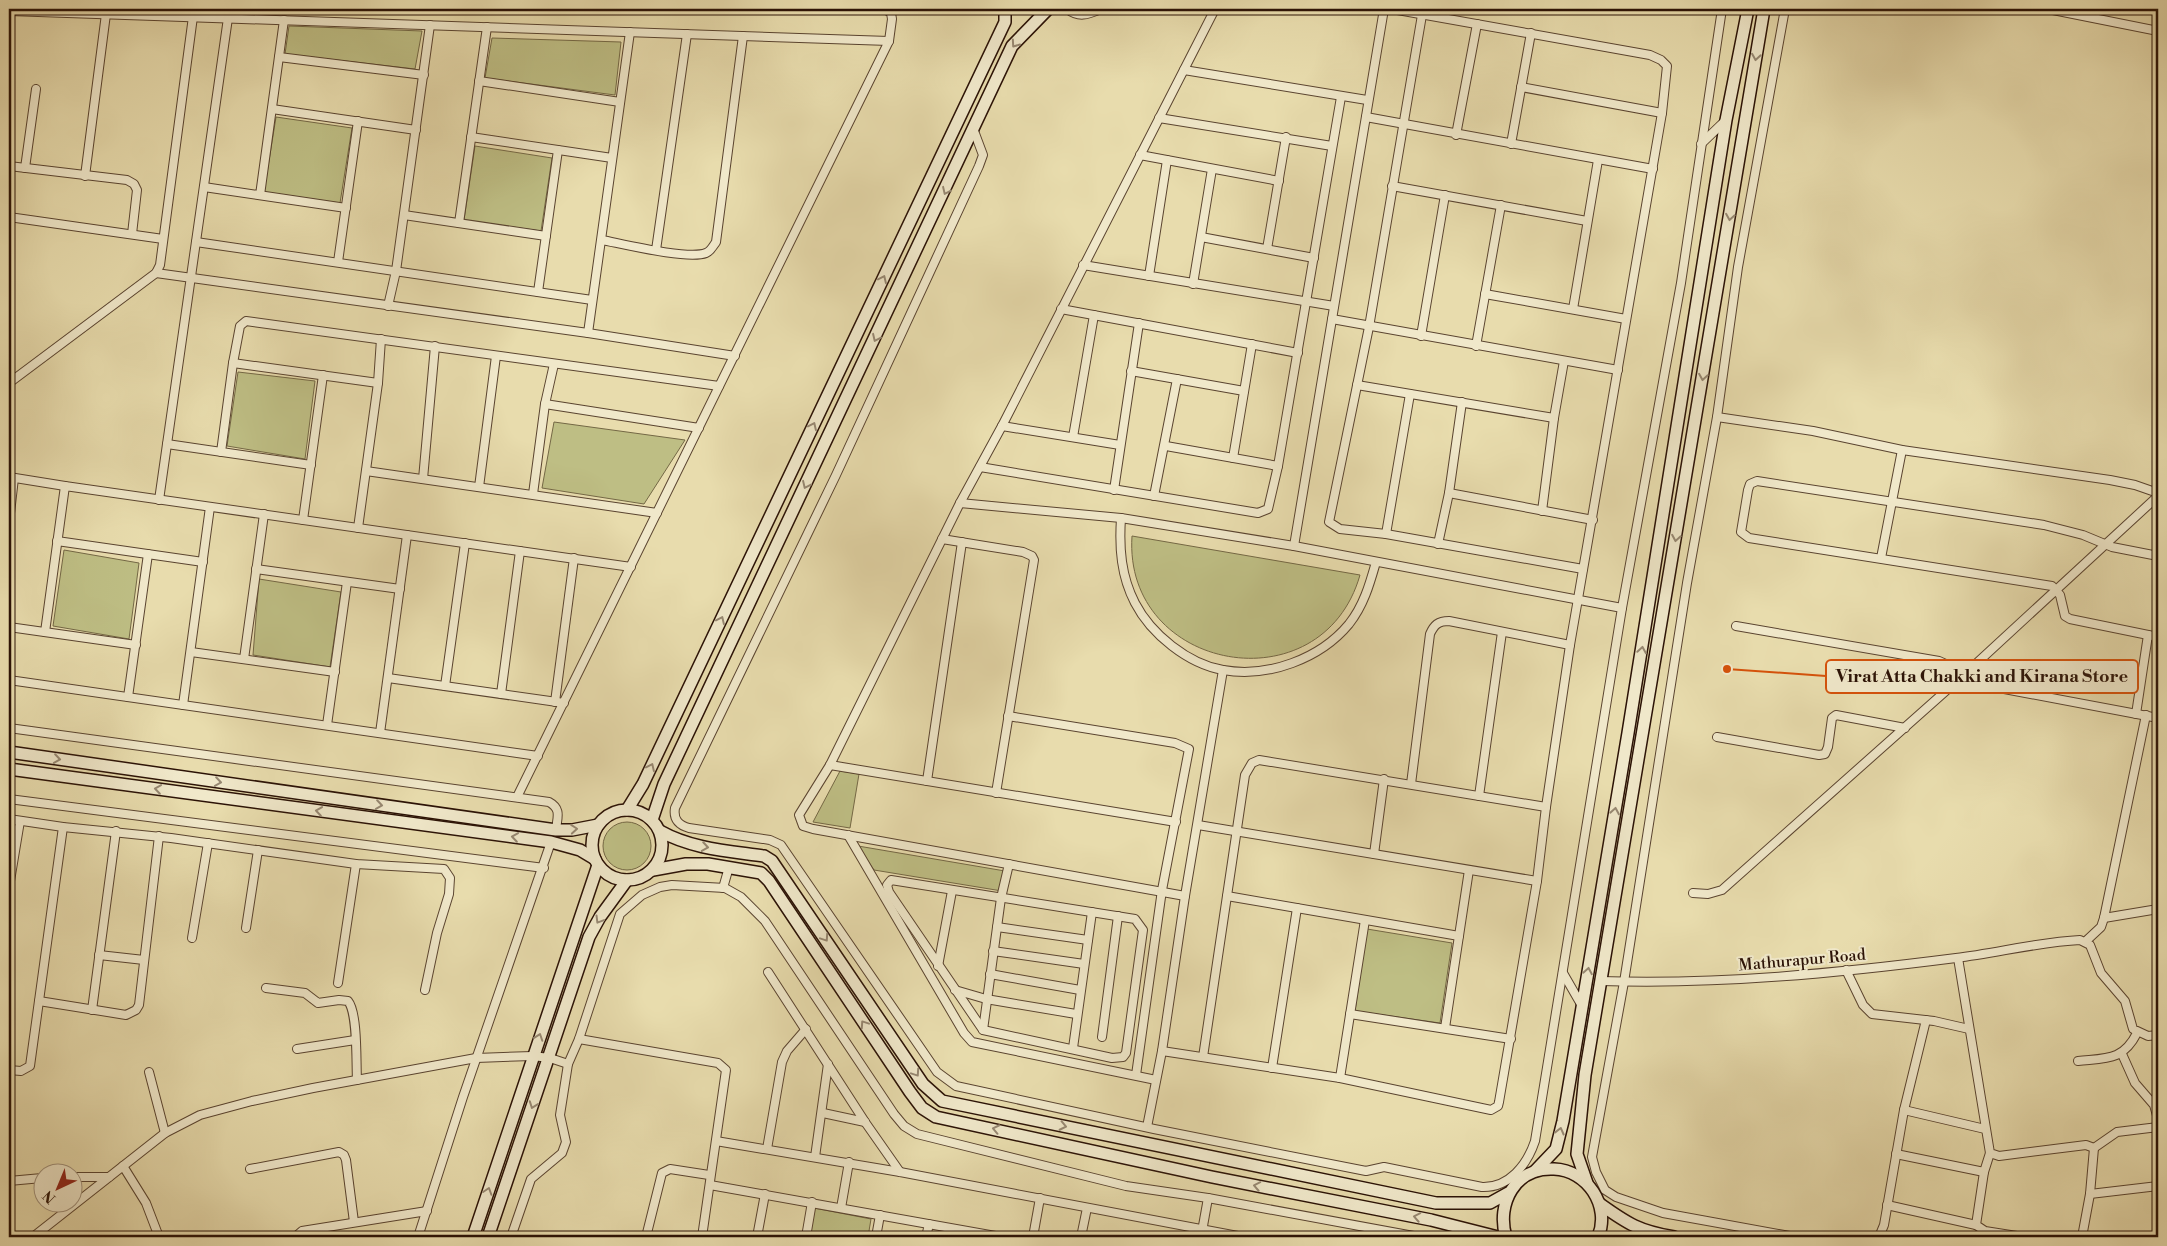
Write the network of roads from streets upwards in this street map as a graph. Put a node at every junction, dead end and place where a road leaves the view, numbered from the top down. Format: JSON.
{"nodes":[{"id":1,"x":885,"y":9,"type":"edge"},
{"id":2,"x":1005,"y":9,"type":"edge"},
{"id":3,"x":1044,"y":9,"type":"edge"},
{"id":4,"x":1048,"y":9,"type":"edge"},
{"id":5,"x":1067,"y":9,"type":"edge"},
{"id":6,"x":1101,"y":9,"type":"edge"},
{"id":7,"x":1215,"y":9,"type":"edge"},
{"id":8,"x":1384,"y":9,"type":"edge"},
{"id":9,"x":1392,"y":9,"type":"edge"},
{"id":10,"x":1722,"y":9,"type":"edge"},
{"id":11,"x":1748,"y":9,"type":"edge"},
{"id":12,"x":1764,"y":9,"type":"edge"},
{"id":13,"x":1785,"y":9,"type":"edge"},
{"id":14,"x":2048,"y":9,"type":"edge"},
{"id":15,"x":9,"y":11,"type":"edge"},
{"id":16,"x":194,"y":13,"type":"edge"},
{"id":17,"x":106,"y":14,"type":"junction"},
{"id":18,"x":1422,"y":15,"type":"junction"},
{"id":19,"x":228,"y":18,"type":"junction"},
{"id":20,"x":284,"y":20,"type":"junction"},
{"id":21,"x":1477,"y":24,"type":"junction"},
{"id":22,"x":430,"y":26,"type":"junction"},
{"id":23,"x":487,"y":27,"type":"junction"},
{"id":24,"x":2158,"y":31,"type":"edge"},
{"id":25,"x":630,"y":32,"type":"junction"},
{"id":26,"x":1531,"y":33,"type":"junction"},
{"id":27,"x":687,"y":34,"type":"junction"},
{"id":28,"x":743,"y":36,"type":"junction"},
{"id":29,"x":888,"y":41,"type":"junction"},
{"id":30,"x":279,"y":57,"type":"junction"},
{"id":31,"x":1184,"y":70,"type":"junction"},
{"id":32,"x":424,"y":75,"type":"junction"},
{"id":33,"x":479,"y":81,"type":"junction"},
{"id":34,"x":1521,"y":88,"type":"junction"},
{"id":35,"x":36,"y":89,"type":"dead end"},
{"id":36,"x":1340,"y":97,"type":"junction"},
{"id":37,"x":1367,"y":100,"type":"junction"},
{"id":38,"x":620,"y":102,"type":"junction"},
{"id":39,"x":272,"y":109,"type":"junction"},
{"id":40,"x":1662,"y":113,"type":"junction"},
{"id":41,"x":1366,"y":117,"type":"junction"},
{"id":42,"x":1159,"y":118,"type":"junction"},
{"id":43,"x":1726,"y":120,"type":"junction"},
{"id":44,"x":358,"y":121,"type":"junction"},
{"id":45,"x":1403,"y":125,"type":"junction"},
{"id":46,"x":416,"y":130,"type":"junction"},
{"id":47,"x":974,"y":131,"type":"junction"},
{"id":48,"x":1456,"y":135,"type":"junction"},
{"id":49,"x":471,"y":137,"type":"junction"},
{"id":50,"x":1286,"y":137,"type":"junction"},
{"id":51,"x":1742,"y":141,"type":"junction"},
{"id":52,"x":1511,"y":144,"type":"junction"},
{"id":53,"x":1701,"y":144,"type":"junction"},
{"id":54,"x":1759,"y":144,"type":"junction"},
{"id":55,"x":1332,"y":146,"type":"junction"},
{"id":56,"x":558,"y":150,"type":"junction"},
{"id":57,"x":1140,"y":155,"type":"junction"},
{"id":58,"x":612,"y":158,"type":"junction"},
{"id":59,"x":1166,"y":160,"type":"junction"},
{"id":60,"x":1598,"y":160,"type":"junction"},
{"id":61,"x":9,"y":166,"type":"edge"},
{"id":62,"x":25,"y":168,"type":"junction"},
{"id":63,"x":1212,"y":168,"type":"junction"},
{"id":64,"x":1652,"y":169,"type":"junction"},
{"id":65,"x":85,"y":176,"type":"junction"},
{"id":66,"x":1280,"y":181,"type":"junction"},
{"id":67,"x":1392,"y":186,"type":"junction"},
{"id":68,"x":204,"y":187,"type":"junction"},
{"id":69,"x":260,"y":195,"type":"junction"},
{"id":70,"x":1445,"y":195,"type":"junction"},
{"id":71,"x":1501,"y":205,"type":"junction"},
{"id":72,"x":346,"y":208,"type":"junction"},
{"id":73,"x":404,"y":215,"type":"junction"},
{"id":74,"x":9,"y":217,"type":"edge"},
{"id":75,"x":1587,"y":221,"type":"junction"},
{"id":76,"x":459,"y":223,"type":"junction"},
{"id":77,"x":132,"y":234,"type":"junction"},
{"id":78,"x":546,"y":236,"type":"junction"},
{"id":79,"x":1201,"y":237,"type":"junction"},
{"id":80,"x":163,"y":238,"type":"junction"},
{"id":81,"x":602,"y":240,"type":"junction"},
{"id":82,"x":196,"y":242,"type":"junction"},
{"id":83,"x":1267,"y":249,"type":"junction"},
{"id":84,"x":656,"y":250,"type":"junction"},
{"id":85,"x":1314,"y":258,"type":"junction"},
{"id":86,"x":338,"y":262,"type":"junction"},
{"id":87,"x":1083,"y":265,"type":"junction"},
{"id":88,"x":396,"y":271,"type":"junction"},
{"id":89,"x":156,"y":273,"type":"junction"},
{"id":90,"x":1149,"y":276,"type":"junction"},
{"id":91,"x":190,"y":277,"type":"junction"},
{"id":92,"x":1193,"y":284,"type":"junction"},
{"id":93,"x":538,"y":292,"type":"junction"},
{"id":94,"x":1485,"y":294,"type":"junction"},
{"id":95,"x":592,"y":300,"type":"junction"},
{"id":96,"x":1307,"y":303,"type":"junction"},
{"id":97,"x":388,"y":306,"type":"junction"},
{"id":98,"x":1334,"y":306,"type":"junction"},
{"id":99,"x":1061,"y":309,"type":"junction"},
{"id":100,"x":1573,"y":309,"type":"junction"},
{"id":101,"x":1094,"y":315,"type":"junction"},
{"id":102,"x":1332,"y":319,"type":"junction"},
{"id":103,"x":1626,"y":319,"type":"junction"},
{"id":104,"x":1139,"y":324,"type":"junction"},
{"id":105,"x":1369,"y":327,"type":"junction"},
{"id":106,"x":588,"y":333,"type":"junction"},
{"id":107,"x":1421,"y":336,"type":"junction"},
{"id":108,"x":381,"y":339,"type":"junction"},
{"id":109,"x":1252,"y":344,"type":"junction"},
{"id":110,"x":436,"y":346,"type":"junction"},
{"id":111,"x":1476,"y":346,"type":"junction"},
{"id":112,"x":1298,"y":353,"type":"junction"},
{"id":113,"x":496,"y":356,"type":"junction"},
{"id":114,"x":734,"y":356,"type":"junction"},
{"id":115,"x":1564,"y":361,"type":"junction"},
{"id":116,"x":234,"y":362,"type":"junction"},
{"id":117,"x":554,"y":364,"type":"junction"},
{"id":118,"x":1618,"y":370,"type":"junction"},
{"id":119,"x":1132,"y":371,"type":"junction"},
{"id":120,"x":323,"y":375,"type":"junction"},
{"id":121,"x":1177,"y":379,"type":"junction"},
{"id":122,"x":9,"y":383,"type":"edge"},
{"id":123,"x":378,"y":383,"type":"junction"},
{"id":124,"x":1357,"y":385,"type":"junction"},
{"id":125,"x":719,"y":386,"type":"junction"},
{"id":126,"x":1244,"y":391,"type":"junction"},
{"id":127,"x":1410,"y":394,"type":"junction"},
{"id":128,"x":1462,"y":402,"type":"junction"},
{"id":129,"x":545,"y":404,"type":"junction"},
{"id":130,"x":1717,"y":417,"type":"junction"},
{"id":131,"x":1554,"y":418,"type":"junction"},
{"id":132,"x":1002,"y":426,"type":"junction"},
{"id":133,"x":699,"y":428,"type":"junction"},
{"id":134,"x":1073,"y":437,"type":"junction"},
{"id":135,"x":167,"y":444,"type":"junction"},
{"id":136,"x":1120,"y":445,"type":"junction"},
{"id":137,"x":1166,"y":446,"type":"junction"},
{"id":138,"x":1902,"y":450,"type":"junction"},
{"id":139,"x":221,"y":452,"type":"junction"},
{"id":140,"x":1233,"y":458,"type":"junction"},
{"id":141,"x":311,"y":465,"type":"junction"},
{"id":142,"x":1278,"y":466,"type":"junction"},
{"id":143,"x":980,"y":467,"type":"junction"},
{"id":144,"x":366,"y":471,"type":"junction"},
{"id":145,"x":12,"y":477,"type":"edge"},
{"id":146,"x":423,"y":479,"type":"junction"},
{"id":147,"x":65,"y":486,"type":"junction"},
{"id":148,"x":479,"y":487,"type":"junction"},
{"id":149,"x":1114,"y":490,"type":"junction"},
{"id":150,"x":1449,"y":493,"type":"junction"},
{"id":151,"x":533,"y":494,"type":"junction"},
{"id":152,"x":2158,"y":494,"type":"edge"},
{"id":153,"x":1154,"y":496,"type":"junction"},
{"id":154,"x":159,"y":500,"type":"junction"},
{"id":155,"x":1892,"y":502,"type":"junction"},
{"id":156,"x":960,"y":503,"type":"junction"},
{"id":157,"x":210,"y":507,"type":"junction"},
{"id":158,"x":1542,"y":511,"type":"junction"},
{"id":159,"x":657,"y":513,"type":"junction"},
{"id":160,"x":264,"y":514,"type":"junction"},
{"id":161,"x":1121,"y":518,"type":"junction"},
{"id":162,"x":303,"y":520,"type":"junction"},
{"id":163,"x":1592,"y":520,"type":"junction"},
{"id":164,"x":9,"y":522,"type":"edge"},
{"id":165,"x":358,"y":528,"type":"junction"},
{"id":166,"x":1386,"y":534,"type":"junction"},
{"id":167,"x":407,"y":535,"type":"junction"},
{"id":168,"x":942,"y":539,"type":"junction"},
{"id":169,"x":57,"y":541,"type":"junction"},
{"id":170,"x":962,"y":542,"type":"junction"},
{"id":171,"x":465,"y":543,"type":"junction"},
{"id":172,"x":1438,"y":544,"type":"junction"},
{"id":173,"x":2105,"y":544,"type":"junction"},
{"id":174,"x":1294,"y":546,"type":"junction"},
{"id":175,"x":520,"y":551,"type":"junction"},
{"id":176,"x":148,"y":554,"type":"junction"},
{"id":177,"x":2158,"y":556,"type":"edge"},
{"id":178,"x":574,"y":558,"type":"junction"},
{"id":179,"x":1881,"y":558,"type":"junction"},
{"id":180,"x":203,"y":562,"type":"junction"},
{"id":181,"x":1376,"y":562,"type":"junction"},
{"id":182,"x":631,"y":567,"type":"junction"},
{"id":183,"x":256,"y":569,"type":"junction"},
{"id":184,"x":1583,"y":569,"type":"junction"},
{"id":185,"x":347,"y":582,"type":"junction"},
{"id":186,"x":400,"y":590,"type":"junction"},
{"id":187,"x":2056,"y":590,"type":"junction"},
{"id":188,"x":1578,"y":598,"type":"junction"},
{"id":189,"x":1622,"y":608,"type":"junction"},
{"id":190,"x":1736,"y":626,"type":"dead end"},
{"id":191,"x":9,"y":627,"type":"edge"},
{"id":192,"x":45,"y":632,"type":"junction"},
{"id":193,"x":1502,"y":632,"type":"junction"},
{"id":194,"x":2148,"y":635,"type":"junction"},
{"id":195,"x":2158,"y":637,"type":"edge"},
{"id":196,"x":136,"y":645,"type":"junction"},
{"id":197,"x":1570,"y":645,"type":"junction"},
{"id":198,"x":191,"y":652,"type":"junction"},
{"id":199,"x":244,"y":659,"type":"junction"},
{"id":200,"x":1223,"y":670,"type":"junction"},
{"id":201,"x":335,"y":672,"type":"junction"},
{"id":202,"x":1966,"y":673,"type":"junction"},
{"id":203,"x":388,"y":678,"type":"junction"},
{"id":204,"x":9,"y":680,"type":"edge"},
{"id":205,"x":445,"y":686,"type":"junction"},
{"id":206,"x":501,"y":694,"type":"junction"},
{"id":207,"x":128,"y":697,"type":"junction"},
{"id":208,"x":555,"y":702,"type":"junction"},
{"id":209,"x":564,"y":703,"type":"junction"},
{"id":210,"x":183,"y":705,"type":"junction"},
{"id":211,"x":2136,"y":714,"type":"junction"},
{"id":212,"x":2146,"y":715,"type":"junction"},
{"id":213,"x":1008,"y":716,"type":"junction"},
{"id":214,"x":2158,"y":718,"type":"edge"},
{"id":215,"x":328,"y":725,"type":"junction"},
{"id":216,"x":9,"y":728,"type":"edge"},
{"id":217,"x":1905,"y":728,"type":"junction"},
{"id":218,"x":380,"y":733,"type":"junction"},
{"id":219,"x":1717,"y":737,"type":"dead end"},
{"id":220,"x":9,"y":752,"type":"edge"},
{"id":221,"x":538,"y":756,"type":"junction"},
{"id":222,"x":830,"y":765,"type":"junction"},
{"id":223,"x":9,"y":769,"type":"edge"},
{"id":224,"x":1384,"y":779,"type":"junction"},
{"id":225,"x":928,"y":781,"type":"junction"},
{"id":226,"x":1411,"y":784,"type":"junction"},
{"id":227,"x":996,"y":792,"type":"junction"},
{"id":228,"x":1479,"y":796,"type":"junction"},
{"id":229,"x":517,"y":797,"type":"junction"},
{"id":230,"x":9,"y":799,"type":"edge"},
{"id":231,"x":1546,"y":807,"type":"junction"},
{"id":232,"x":628,"y":810,"type":"junction"},
{"id":233,"x":9,"y":819,"type":"edge"},
{"id":234,"x":652,"y":820,"type":"junction"},
{"id":235,"x":20,"y":821,"type":"junction"},
{"id":236,"x":1176,"y":822,"type":"junction"},
{"id":237,"x":598,"y":825,"type":"junction"},
{"id":238,"x":1198,"y":825,"type":"junction"},
{"id":239,"x":62,"y":827,"type":"junction"},
{"id":240,"x":556,"y":830,"type":"junction"},
{"id":241,"x":1237,"y":830,"type":"junction"},
{"id":242,"x":660,"y":831,"type":"junction"},
{"id":243,"x":116,"y":832,"type":"junction"},
{"id":244,"x":725,"y":833,"type":"junction"},
{"id":245,"x":848,"y":835,"type":"junction"},
{"id":246,"x":158,"y":836,"type":"junction"},
{"id":247,"x":551,"y":842,"type":"junction"},
{"id":248,"x":208,"y":843,"type":"junction"},
{"id":249,"x":258,"y":850,"type":"junction"},
{"id":250,"x":724,"y":850,"type":"junction"},
{"id":251,"x":1374,"y":854,"type":"junction"},
{"id":252,"x":596,"y":862,"type":"junction"},
{"id":253,"x":356,"y":864,"type":"junction"},
{"id":254,"x":1009,"y":864,"type":"junction"},
{"id":255,"x":729,"y":867,"type":"junction"},
{"id":256,"x":544,"y":868,"type":"junction"},
{"id":257,"x":652,"y":870,"type":"junction"},
{"id":258,"x":1469,"y":870,"type":"junction"},
{"id":259,"x":628,"y":880,"type":"junction"},
{"id":260,"x":1537,"y":881,"type":"junction"},
{"id":261,"x":9,"y":887,"type":"edge"},
{"id":262,"x":723,"y":888,"type":"junction"},
{"id":263,"x":1162,"y":890,"type":"junction"},
{"id":264,"x":952,"y":891,"type":"junction"},
{"id":265,"x":1693,"y":893,"type":"dead end"},
{"id":266,"x":1185,"y":896,"type":"junction"},
{"id":267,"x":1227,"y":896,"type":"junction"},
{"id":268,"x":1001,"y":898,"type":"junction"},
{"id":269,"x":1297,"y":908,"type":"junction"},
{"id":270,"x":2158,"y":908,"type":"edge"},
{"id":271,"x":1092,"y":912,"type":"junction"},
{"id":272,"x":1118,"y":916,"type":"junction"},
{"id":273,"x":2104,"y":918,"type":"junction"},
{"id":274,"x":1365,"y":920,"type":"junction"},
{"id":275,"x":997,"y":927,"type":"junction"},
{"id":276,"x":246,"y":928,"type":"dead end"},
{"id":277,"x":1459,"y":936,"type":"junction"},
{"id":278,"x":192,"y":938,"type":"dead end"},
{"id":279,"x":1088,"y":940,"type":"junction"},
{"id":280,"x":2086,"y":941,"type":"junction"},
{"id":281,"x":993,"y":952,"type":"junction"},
{"id":282,"x":99,"y":955,"type":"junction"},
{"id":283,"x":1958,"y":958,"type":"junction"},
{"id":284,"x":144,"y":960,"type":"junction"},
{"id":285,"x":1084,"y":964,"type":"junction"},
{"id":286,"x":938,"y":966,"type":"junction"},
{"id":287,"x":1846,"y":970,"type":"junction"},
{"id":288,"x":768,"y":972,"type":"dead end"},
{"id":289,"x":1563,"y":973,"type":"junction"},
{"id":290,"x":990,"y":974,"type":"junction"},
{"id":291,"x":1600,"y":981,"type":"junction"},
{"id":292,"x":1624,"y":982,"type":"junction"},
{"id":293,"x":338,"y":983,"type":"dead end"},
{"id":294,"x":266,"y":988,"type":"dead end"},
{"id":295,"x":425,"y":990,"type":"dead end"},
{"id":296,"x":954,"y":990,"type":"junction"},
{"id":297,"x":1080,"y":990,"type":"junction"},
{"id":298,"x":986,"y":999,"type":"junction"},
{"id":299,"x":39,"y":1001,"type":"junction"},
{"id":300,"x":1582,"y":1006,"type":"junction"},
{"id":301,"x":92,"y":1010,"type":"junction"},
{"id":302,"x":1076,"y":1014,"type":"junction"},
{"id":303,"x":1350,"y":1014,"type":"junction"},
{"id":304,"x":1926,"y":1020,"type":"junction"},
{"id":305,"x":1445,"y":1028,"type":"junction"},
{"id":306,"x":806,"y":1029,"type":"junction"},
{"id":307,"x":1969,"y":1029,"type":"junction"},
{"id":308,"x":983,"y":1030,"type":"junction"},
{"id":309,"x":2137,"y":1033,"type":"junction"},
{"id":310,"x":2158,"y":1035,"type":"edge"},
{"id":311,"x":1102,"y":1037,"type":"dead end"},
{"id":312,"x":1511,"y":1038,"type":"junction"},
{"id":313,"x":579,"y":1039,"type":"junction"},
{"id":314,"x":355,"y":1040,"type":"junction"},
{"id":315,"x":1073,"y":1048,"type":"junction"},
{"id":316,"x":297,"y":1049,"type":"dead end"},
{"id":317,"x":1162,"y":1051,"type":"junction"},
{"id":318,"x":2122,"y":1054,"type":"junction"},
{"id":319,"x":532,"y":1056,"type":"junction"},
{"id":320,"x":1203,"y":1057,"type":"junction"},
{"id":321,"x":476,"y":1058,"type":"junction"},
{"id":322,"x":550,"y":1058,"type":"junction"},
{"id":323,"x":2078,"y":1061,"type":"dead end"},
{"id":324,"x":568,"y":1064,"type":"junction"},
{"id":325,"x":828,"y":1064,"type":"junction"},
{"id":326,"x":1272,"y":1068,"type":"junction"},
{"id":327,"x":9,"y":1070,"type":"edge"},
{"id":328,"x":149,"y":1072,"type":"dead end"},
{"id":329,"x":1136,"y":1075,"type":"junction"},
{"id":330,"x":1340,"y":1078,"type":"junction"},
{"id":331,"x":357,"y":1080,"type":"junction"},
{"id":332,"x":1156,"y":1080,"type":"junction"},
{"id":333,"x":1904,"y":1110,"type":"junction"},
{"id":334,"x":823,"y":1113,"type":"junction"},
{"id":335,"x":2158,"y":1119,"type":"edge"},
{"id":336,"x":865,"y":1122,"type":"junction"},
{"id":337,"x":1147,"y":1127,"type":"junction"},
{"id":338,"x":2158,"y":1127,"type":"edge"},
{"id":339,"x":1985,"y":1130,"type":"junction"},
{"id":340,"x":165,"y":1133,"type":"junction"},
{"id":341,"x":716,"y":1141,"type":"junction"},
{"id":342,"x":2094,"y":1148,"type":"junction"},
{"id":343,"x":767,"y":1149,"type":"junction"},
{"id":344,"x":1990,"y":1153,"type":"junction"},
{"id":345,"x":1896,"y":1154,"type":"junction"},
{"id":346,"x":815,"y":1157,"type":"junction"},
{"id":347,"x":849,"y":1162,"type":"junction"},
{"id":348,"x":122,"y":1166,"type":"junction"},
{"id":349,"x":250,"y":1169,"type":"dead end"},
{"id":350,"x":1535,"y":1171,"type":"junction"},
{"id":351,"x":900,"y":1172,"type":"junction"},
{"id":352,"x":1984,"y":1172,"type":"junction"},
{"id":353,"x":709,"y":1175,"type":"junction"},
{"id":354,"x":82,"y":1177,"type":"edge"},
{"id":355,"x":110,"y":1177,"type":"junction"},
{"id":356,"x":32,"y":1179,"type":"edge"},
{"id":357,"x":9,"y":1181,"type":"edge"},
{"id":358,"x":1587,"y":1183,"type":"junction"},
{"id":359,"x":710,"y":1185,"type":"junction"},
{"id":360,"x":2158,"y":1186,"type":"edge"},
{"id":361,"x":1508,"y":1193,"type":"junction"},
{"id":362,"x":765,"y":1194,"type":"junction"},
{"id":363,"x":2090,"y":1194,"type":"junction"},
{"id":364,"x":1040,"y":1198,"type":"junction"},
{"id":365,"x":1208,"y":1198,"type":"junction"},
{"id":366,"x":812,"y":1202,"type":"junction"},
{"id":367,"x":1600,"y":1204,"type":"junction"},
{"id":368,"x":1888,"y":1205,"type":"junction"},
{"id":369,"x":840,"y":1208,"type":"junction"},
{"id":370,"x":1087,"y":1208,"type":"junction"},
{"id":371,"x":427,"y":1210,"type":"junction"},
{"id":372,"x":880,"y":1215,"type":"junction"},
{"id":373,"x":354,"y":1222,"type":"junction"},
{"id":374,"x":929,"y":1224,"type":"junction"},
{"id":375,"x":1976,"y":1225,"type":"junction"},
{"id":376,"x":1202,"y":1234,"type":"edge"},
{"id":377,"x":975,"y":1235,"type":"edge"},
{"id":378,"x":33,"y":1237,"type":"edge"},
{"id":379,"x":159,"y":1237,"type":"edge"},
{"id":380,"x":295,"y":1237,"type":"edge"},
{"id":381,"x":418,"y":1237,"type":"edge"},
{"id":382,"x":472,"y":1237,"type":"edge"},
{"id":383,"x":488,"y":1237,"type":"edge"},
{"id":384,"x":511,"y":1237,"type":"edge"},
{"id":385,"x":647,"y":1237,"type":"edge"},
{"id":386,"x":702,"y":1237,"type":"edge"},
{"id":387,"x":757,"y":1237,"type":"edge"},
{"id":388,"x":806,"y":1237,"type":"edge"},
{"id":389,"x":876,"y":1237,"type":"edge"},
{"id":390,"x":926,"y":1237,"type":"edge"},
{"id":391,"x":1001,"y":1237,"type":"edge"},
{"id":392,"x":1033,"y":1237,"type":"edge"},
{"id":393,"x":1081,"y":1237,"type":"edge"},
{"id":394,"x":1243,"y":1237,"type":"edge"},
{"id":395,"x":1419,"y":1237,"type":"edge"},
{"id":396,"x":1498,"y":1237,"type":"edge"},
{"id":397,"x":1506,"y":1237,"type":"edge"},
{"id":398,"x":1598,"y":1237,"type":"edge"},
{"id":399,"x":1674,"y":1237,"type":"edge"},
{"id":400,"x":1795,"y":1237,"type":"edge"},
{"id":401,"x":1879,"y":1237,"type":"edge"},
{"id":402,"x":2023,"y":1237,"type":"edge"},
{"id":403,"x":2082,"y":1237,"type":"edge"}],
"edges":[{"from":1,"to":29,"type":"street"},
{"from":232,"to":2,"type":"street","one_way":true},
{"from":3,"to":4,"type":"street"},
{"from":4,"to":47,"type":"street","one_way":true},
{"from":5,"to":6,"type":"street"},
{"from":7,"to":31,"type":"street"},
{"from":8,"to":37,"type":"street"},
{"from":9,"to":18,"type":"street"},
{"from":10,"to":53,"type":"street"},
{"from":11,"to":43,"type":"street"},
{"from":12,"to":51,"type":"street","one_way":true},
{"from":13,"to":54,"type":"street"},
{"from":14,"to":24,"type":"street"},
{"from":15,"to":17,"type":"street"},
{"from":16,"to":17,"type":"street"},
{"from":16,"to":19,"type":"street"},
{"from":16,"to":80,"type":"street"},
{"from":17,"to":65,"type":"street"},
{"from":18,"to":21,"type":"street"},
{"from":18,"to":45,"type":"street"},
{"from":19,"to":20,"type":"street"},
{"from":19,"to":68,"type":"street"},
{"from":20,"to":22,"type":"street"},
{"from":20,"to":30,"type":"street"},
{"from":21,"to":26,"type":"street"},
{"from":21,"to":48,"type":"street"},
{"from":22,"to":23,"type":"street"},
{"from":22,"to":32,"type":"street"},
{"from":23,"to":25,"type":"street"},
{"from":23,"to":33,"type":"street"},
{"from":25,"to":27,"type":"street"},
{"from":25,"to":38,"type":"street"},
{"from":26,"to":34,"type":"street"},
{"from":26,"to":40,"type":"street"},
{"from":27,"to":28,"type":"street"},
{"from":27,"to":84,"type":"street"},
{"from":28,"to":29,"type":"street"},
{"from":28,"to":84,"type":"street"},
{"from":29,"to":114,"type":"street"},
{"from":30,"to":32,"type":"street"},
{"from":30,"to":39,"type":"street"},
{"from":31,"to":36,"type":"street"},
{"from":31,"to":42,"type":"street"},
{"from":32,"to":46,"type":"street"},
{"from":33,"to":38,"type":"street"},
{"from":33,"to":49,"type":"street"},
{"from":34,"to":40,"type":"street"},
{"from":34,"to":52,"type":"street"},
{"from":35,"to":62,"type":"street"},
{"from":36,"to":37,"type":"street"},
{"from":36,"to":55,"type":"street"},
{"from":37,"to":41,"type":"street"},
{"from":38,"to":58,"type":"street"},
{"from":39,"to":44,"type":"street"},
{"from":39,"to":69,"type":"street"},
{"from":40,"to":64,"type":"street"},
{"from":41,"to":45,"type":"street"},
{"from":41,"to":98,"type":"street"},
{"from":42,"to":50,"type":"street"},
{"from":42,"to":57,"type":"street"},
{"from":43,"to":53,"type":"street"},
{"from":300,"to":43,"type":"street","one_way":true},
{"from":44,"to":46,"type":"street"},
{"from":44,"to":72,"type":"street"},
{"from":45,"to":48,"type":"street"},
{"from":45,"to":67,"type":"street"},
{"from":46,"to":73,"type":"street"},
{"from":47,"to":234,"type":"street","one_way":true},
{"from":47,"to":244,"type":"street"},
{"from":48,"to":52,"type":"street"},
{"from":49,"to":56,"type":"street"},
{"from":49,"to":76,"type":"street"},
{"from":50,"to":55,"type":"street"},
{"from":50,"to":66,"type":"street"},
{"from":51,"to":54,"type":"street"},
{"from":51,"to":291,"type":"street","one_way":true},
{"from":52,"to":60,"type":"street"},
{"from":53,"to":189,"type":"street"},
{"from":54,"to":130,"type":"street"},
{"from":55,"to":85,"type":"street"},
{"from":56,"to":58,"type":"street"},
{"from":56,"to":78,"type":"street"},
{"from":57,"to":59,"type":"street"},
{"from":57,"to":87,"type":"street"},
{"from":58,"to":81,"type":"street"},
{"from":59,"to":63,"type":"street"},
{"from":59,"to":90,"type":"street"},
{"from":60,"to":64,"type":"street"},
{"from":60,"to":75,"type":"street"},
{"from":61,"to":62,"type":"street"},
{"from":62,"to":65,"type":"street"},
{"from":63,"to":66,"type":"street"},
{"from":63,"to":79,"type":"street"},
{"from":64,"to":103,"type":"street"},
{"from":65,"to":77,"type":"street"},
{"from":66,"to":83,"type":"street"},
{"from":67,"to":70,"type":"street"},
{"from":67,"to":105,"type":"street"},
{"from":68,"to":69,"type":"street"},
{"from":68,"to":82,"type":"street"},
{"from":69,"to":72,"type":"street"},
{"from":70,"to":71,"type":"street"},
{"from":70,"to":107,"type":"street"},
{"from":71,"to":75,"type":"street"},
{"from":71,"to":94,"type":"street"},
{"from":72,"to":86,"type":"street"},
{"from":73,"to":76,"type":"street"},
{"from":73,"to":88,"type":"street"},
{"from":74,"to":77,"type":"street"},
{"from":75,"to":100,"type":"street"},
{"from":76,"to":78,"type":"street"},
{"from":77,"to":80,"type":"street"},
{"from":78,"to":93,"type":"street"},
{"from":79,"to":83,"type":"street"},
{"from":79,"to":92,"type":"street"},
{"from":80,"to":89,"type":"street"},
{"from":81,"to":84,"type":"street"},
{"from":81,"to":95,"type":"street"},
{"from":82,"to":86,"type":"street"},
{"from":82,"to":91,"type":"street"},
{"from":83,"to":85,"type":"street"},
{"from":85,"to":96,"type":"street"},
{"from":86,"to":88,"type":"street"},
{"from":87,"to":90,"type":"street"},
{"from":87,"to":99,"type":"street"},
{"from":88,"to":93,"type":"street"},
{"from":88,"to":97,"type":"street"},
{"from":89,"to":91,"type":"street"},
{"from":89,"to":122,"type":"street"},
{"from":90,"to":92,"type":"street"},
{"from":91,"to":97,"type":"street"},
{"from":91,"to":135,"type":"street"},
{"from":92,"to":96,"type":"street"},
{"from":93,"to":95,"type":"street"},
{"from":94,"to":100,"type":"street"},
{"from":94,"to":111,"type":"street"},
{"from":95,"to":106,"type":"street"},
{"from":96,"to":98,"type":"street"},
{"from":96,"to":112,"type":"street"},
{"from":97,"to":106,"type":"street"},
{"from":98,"to":102,"type":"street"},
{"from":99,"to":101,"type":"street"},
{"from":99,"to":132,"type":"street"},
{"from":100,"to":103,"type":"street"},
{"from":101,"to":104,"type":"street"},
{"from":101,"to":134,"type":"street"},
{"from":102,"to":105,"type":"street"},
{"from":102,"to":174,"type":"street"},
{"from":103,"to":118,"type":"street"},
{"from":104,"to":109,"type":"street"},
{"from":104,"to":119,"type":"street"},
{"from":105,"to":107,"type":"street"},
{"from":105,"to":124,"type":"street"},
{"from":106,"to":114,"type":"street"},
{"from":107,"to":111,"type":"street"},
{"from":108,"to":110,"type":"street"},
{"from":108,"to":116,"type":"street"},
{"from":108,"to":123,"type":"street"},
{"from":109,"to":112,"type":"street"},
{"from":109,"to":126,"type":"street"},
{"from":110,"to":113,"type":"street"},
{"from":110,"to":146,"type":"street"},
{"from":111,"to":115,"type":"street"},
{"from":112,"to":142,"type":"street"},
{"from":113,"to":117,"type":"street"},
{"from":113,"to":148,"type":"street"},
{"from":114,"to":125,"type":"street"},
{"from":115,"to":118,"type":"street"},
{"from":115,"to":131,"type":"street"},
{"from":116,"to":120,"type":"street"},
{"from":116,"to":139,"type":"street"},
{"from":117,"to":125,"type":"street"},
{"from":117,"to":129,"type":"street"},
{"from":118,"to":163,"type":"street"},
{"from":119,"to":121,"type":"street"},
{"from":119,"to":136,"type":"street"},
{"from":120,"to":123,"type":"street"},
{"from":120,"to":141,"type":"street"},
{"from":121,"to":126,"type":"street"},
{"from":121,"to":137,"type":"street"},
{"from":123,"to":144,"type":"street"},
{"from":124,"to":127,"type":"street"},
{"from":124,"to":166,"type":"street"},
{"from":125,"to":133,"type":"street"},
{"from":126,"to":140,"type":"street"},
{"from":127,"to":128,"type":"street"},
{"from":127,"to":166,"type":"street"},
{"from":128,"to":131,"type":"street"},
{"from":128,"to":150,"type":"street"},
{"from":129,"to":133,"type":"street"},
{"from":129,"to":151,"type":"street"},
{"from":130,"to":138,"type":"street"},
{"from":130,"to":292,"type":"street"},
{"from":131,"to":158,"type":"street"},
{"from":132,"to":134,"type":"street"},
{"from":132,"to":143,"type":"street"},
{"from":133,"to":159,"type":"street"},
{"from":134,"to":136,"type":"street"},
{"from":135,"to":139,"type":"street"},
{"from":135,"to":154,"type":"street"},
{"from":136,"to":149,"type":"street"},
{"from":137,"to":140,"type":"street"},
{"from":137,"to":153,"type":"street"},
{"from":138,"to":152,"type":"street"},
{"from":138,"to":155,"type":"street"},
{"from":139,"to":141,"type":"street"},
{"from":140,"to":142,"type":"street"},
{"from":141,"to":162,"type":"street"},
{"from":142,"to":153,"type":"street"},
{"from":143,"to":149,"type":"street"},
{"from":143,"to":156,"type":"street"},
{"from":144,"to":146,"type":"street"},
{"from":144,"to":165,"type":"street"},
{"from":145,"to":147,"type":"street"},
{"from":145,"to":164,"type":"street"},
{"from":146,"to":148,"type":"street"},
{"from":147,"to":154,"type":"street"},
{"from":147,"to":169,"type":"street"},
{"from":148,"to":151,"type":"street"},
{"from":149,"to":153,"type":"street"},
{"from":150,"to":158,"type":"street"},
{"from":150,"to":172,"type":"street"},
{"from":151,"to":159,"type":"street"},
{"from":152,"to":173,"type":"street"},
{"from":154,"to":157,"type":"street"},
{"from":155,"to":173,"type":"street"},
{"from":155,"to":179,"type":"street"},
{"from":155,"to":179,"type":"street"},
{"from":156,"to":161,"type":"street"},
{"from":156,"to":168,"type":"street"},
{"from":157,"to":160,"type":"street"},
{"from":157,"to":180,"type":"street"},
{"from":158,"to":163,"type":"street"},
{"from":159,"to":182,"type":"street"},
{"from":160,"to":162,"type":"street"},
{"from":160,"to":183,"type":"street"},
{"from":161,"to":174,"type":"street"},
{"from":161,"to":200,"type":"street"},
{"from":162,"to":165,"type":"street"},
{"from":163,"to":184,"type":"street"},
{"from":165,"to":167,"type":"street"},
{"from":166,"to":172,"type":"street"},
{"from":167,"to":171,"type":"street"},
{"from":167,"to":186,"type":"street"},
{"from":168,"to":170,"type":"street"},
{"from":168,"to":222,"type":"street"},
{"from":169,"to":176,"type":"street"},
{"from":169,"to":192,"type":"street"},
{"from":170,"to":213,"type":"street"},
{"from":170,"to":225,"type":"street"},
{"from":171,"to":175,"type":"street"},
{"from":171,"to":205,"type":"street"},
{"from":172,"to":184,"type":"street"},
{"from":173,"to":177,"type":"street"},
{"from":173,"to":187,"type":"street"},
{"from":174,"to":181,"type":"street"},
{"from":175,"to":178,"type":"street"},
{"from":175,"to":206,"type":"street"},
{"from":176,"to":180,"type":"street"},
{"from":176,"to":196,"type":"street"},
{"from":178,"to":182,"type":"street"},
{"from":178,"to":208,"type":"street"},
{"from":179,"to":187,"type":"street"},
{"from":180,"to":198,"type":"street"},
{"from":181,"to":188,"type":"street"},
{"from":181,"to":200,"type":"street"},
{"from":182,"to":209,"type":"street"},
{"from":183,"to":185,"type":"street"},
{"from":183,"to":199,"type":"street"},
{"from":184,"to":188,"type":"street"},
{"from":185,"to":186,"type":"street"},
{"from":185,"to":201,"type":"street"},
{"from":186,"to":203,"type":"street"},
{"from":187,"to":194,"type":"street"},
{"from":187,"to":202,"type":"street"},
{"from":188,"to":189,"type":"street"},
{"from":188,"to":197,"type":"street"},
{"from":189,"to":289,"type":"street"},
{"from":190,"to":202,"type":"street"},
{"from":191,"to":192,"type":"street"},
{"from":192,"to":196,"type":"street"},
{"from":193,"to":197,"type":"street"},
{"from":193,"to":226,"type":"street"},
{"from":193,"to":228,"type":"street"},
{"from":194,"to":195,"type":"street"},
{"from":194,"to":211,"type":"street"},
{"from":196,"to":207,"type":"street"},
{"from":197,"to":231,"type":"street"},
{"from":198,"to":199,"type":"street"},
{"from":198,"to":210,"type":"street"},
{"from":199,"to":201,"type":"street"},
{"from":200,"to":238,"type":"street"},
{"from":201,"to":215,"type":"street"},
{"from":202,"to":211,"type":"street"},
{"from":202,"to":217,"type":"street"},
{"from":203,"to":205,"type":"street"},
{"from":203,"to":218,"type":"street"},
{"from":204,"to":207,"type":"street"},
{"from":205,"to":206,"type":"street"},
{"from":206,"to":208,"type":"street"},
{"from":207,"to":210,"type":"street"},
{"from":208,"to":209,"type":"street"},
{"from":209,"to":221,"type":"street"},
{"from":210,"to":215,"type":"street"},
{"from":211,"to":212,"type":"street"},
{"from":212,"to":214,"type":"street"},
{"from":212,"to":273,"type":"street"},
{"from":213,"to":227,"type":"street"},
{"from":213,"to":236,"type":"street"},
{"from":215,"to":218,"type":"street"},
{"from":216,"to":229,"type":"street"},
{"from":217,"to":219,"type":"street"},
{"from":217,"to":265,"type":"street"},
{"from":218,"to":221,"type":"street"},
{"from":220,"to":240,"type":"street","one_way":true},
{"from":221,"to":229,"type":"street"},
{"from":222,"to":225,"type":"street"},
{"from":222,"to":245,"type":"street"},
{"from":247,"to":223,"type":"street","one_way":true},
{"from":224,"to":226,"type":"street"},
{"from":224,"to":241,"type":"street"},
{"from":224,"to":251,"type":"street"},
{"from":225,"to":227,"type":"street"},
{"from":226,"to":228,"type":"street"},
{"from":227,"to":236,"type":"street"},
{"from":228,"to":231,"type":"street"},
{"from":229,"to":240,"type":"street"},
{"from":230,"to":256,"type":"street"},
{"from":231,"to":260,"type":"street"},
{"from":232,"to":234,"type":"street"},
{"from":232,"to":237,"type":"street"},
{"from":233,"to":235,"type":"street"},
{"from":234,"to":242,"type":"street"},
{"from":235,"to":239,"type":"street"},
{"from":235,"to":261,"type":"street"},
{"from":236,"to":263,"type":"street"},
{"from":240,"to":237,"type":"street","one_way":true},
{"from":237,"to":252,"type":"street"},
{"from":238,"to":241,"type":"street"},
{"from":238,"to":266,"type":"street"},
{"from":239,"to":243,"type":"street"},
{"from":239,"to":299,"type":"street"},
{"from":241,"to":251,"type":"street"},
{"from":241,"to":267,"type":"street"},
{"from":242,"to":250,"type":"street","one_way":true},
{"from":242,"to":257,"type":"street"},
{"from":243,"to":246,"type":"street"},
{"from":243,"to":282,"type":"street"},
{"from":244,"to":250,"type":"street"},
{"from":244,"to":337,"type":"street"},
{"from":245,"to":254,"type":"street"},
{"from":245,"to":329,"type":"street"},
{"from":246,"to":248,"type":"street"},
{"from":246,"to":284,"type":"street"},
{"from":247,"to":252,"type":"street"},
{"from":247,"to":256,"type":"street"},
{"from":248,"to":249,"type":"street"},
{"from":248,"to":278,"type":"street"},
{"from":249,"to":253,"type":"street"},
{"from":249,"to":276,"type":"street"},
{"from":250,"to":361,"type":"street","one_way":true},
{"from":251,"to":258,"type":"street"},
{"from":252,"to":259,"type":"street"},
{"from":319,"to":252,"type":"street","one_way":true},
{"from":253,"to":293,"type":"street"},
{"from":253,"to":295,"type":"street"},
{"from":254,"to":263,"type":"street"},
{"from":254,"to":268,"type":"street"},
{"from":255,"to":257,"type":"street"},
{"from":255,"to":262,"type":"street"},
{"from":396,"to":255,"type":"street","one_way":true},
{"from":256,"to":321,"type":"street"},
{"from":257,"to":259,"type":"street"},
{"from":258,"to":260,"type":"street"},
{"from":258,"to":277,"type":"street"},
{"from":259,"to":322,"type":"street","one_way":true},
{"from":260,"to":312,"type":"street"},
{"from":262,"to":313,"type":"street"},
{"from":262,"to":365,"type":"street"},
{"from":263,"to":266,"type":"street"},
{"from":263,"to":329,"type":"street"},
{"from":264,"to":268,"type":"street"},
{"from":264,"to":286,"type":"street"},
{"from":264,"to":286,"type":"street"},
{"from":266,"to":317,"type":"street"},
{"from":267,"to":269,"type":"street"},
{"from":267,"to":320,"type":"street"},
{"from":268,"to":271,"type":"street"},
{"from":268,"to":275,"type":"street"},
{"from":269,"to":274,"type":"street"},
{"from":269,"to":326,"type":"street"},
{"from":270,"to":273,"type":"street"},
{"from":271,"to":272,"type":"street"},
{"from":271,"to":279,"type":"street"},
{"from":272,"to":311,"type":"street"},
{"from":272,"to":315,"type":"street"},
{"from":273,"to":280,"type":"street"},
{"from":274,"to":277,"type":"street"},
{"from":274,"to":303,"type":"street"},
{"from":275,"to":279,"type":"street"},
{"from":275,"to":281,"type":"street"},
{"from":277,"to":305,"type":"street"},
{"from":279,"to":285,"type":"street"},
{"from":280,"to":283,"type":"street","name":"Mathurapur Road"},
{"from":280,"to":309,"type":"street"},
{"from":281,"to":285,"type":"street"},
{"from":281,"to":290,"type":"street"},
{"from":282,"to":284,"type":"street"},
{"from":282,"to":301,"type":"street"},
{"from":283,"to":287,"type":"street","name":"Mathurapur Road"},
{"from":283,"to":307,"type":"street"},
{"from":284,"to":301,"type":"street"},
{"from":285,"to":297,"type":"street"},
{"from":286,"to":296,"type":"street"},
{"from":287,"to":292,"type":"street","name":"Mathurapur Road"},
{"from":287,"to":304,"type":"street"},
{"from":288,"to":306,"type":"street"},
{"from":289,"to":300,"type":"street"},
{"from":289,"to":337,"type":"street"},
{"from":290,"to":297,"type":"street"},
{"from":290,"to":298,"type":"street"},
{"from":291,"to":292,"type":"street","name":"Mathurapur Road"},
{"from":291,"to":358,"type":"street"},
{"from":292,"to":400,"type":"street"},
{"from":294,"to":314,"type":"street"},
{"from":296,"to":298,"type":"street"},
{"from":296,"to":308,"type":"street"},
{"from":297,"to":302,"type":"street"},
{"from":298,"to":302,"type":"street"},
{"from":298,"to":308,"type":"street"},
{"from":299,"to":301,"type":"street"},
{"from":299,"to":327,"type":"street"},
{"from":350,"to":300,"type":"street","one_way":true},
{"from":302,"to":315,"type":"street"},
{"from":303,"to":305,"type":"street"},
{"from":303,"to":330,"type":"street"},
{"from":304,"to":307,"type":"street"},
{"from":304,"to":333,"type":"street"},
{"from":305,"to":312,"type":"street"},
{"from":306,"to":325,"type":"street"},
{"from":306,"to":343,"type":"street"},
{"from":307,"to":339,"type":"street"},
{"from":308,"to":315,"type":"street"},
{"from":309,"to":310,"type":"street"},
{"from":309,"to":318,"type":"street"},
{"from":312,"to":330,"type":"street"},
{"from":313,"to":324,"type":"street"},
{"from":313,"to":341,"type":"street"},
{"from":314,"to":316,"type":"street"},
{"from":314,"to":331,"type":"street"},
{"from":317,"to":320,"type":"street"},
{"from":317,"to":332,"type":"street"},
{"from":318,"to":323,"type":"street"},
{"from":318,"to":335,"type":"street"},
{"from":319,"to":321,"type":"street"},
{"from":319,"to":322,"type":"street"},
{"from":382,"to":319,"type":"street","one_way":true},
{"from":320,"to":326,"type":"street"},
{"from":321,"to":331,"type":"street"},
{"from":321,"to":371,"type":"street"},
{"from":322,"to":324,"type":"street"},
{"from":322,"to":383,"type":"street","one_way":true},
{"from":324,"to":384,"type":"street"},
{"from":325,"to":334,"type":"street"},
{"from":325,"to":336,"type":"street"},
{"from":326,"to":330,"type":"street"},
{"from":328,"to":340,"type":"street"},
{"from":329,"to":332,"type":"street"},
{"from":331,"to":340,"type":"street"},
{"from":332,"to":337,"type":"street"},
{"from":333,"to":339,"type":"street"},
{"from":333,"to":345,"type":"street"},
{"from":334,"to":336,"type":"street"},
{"from":334,"to":346,"type":"street"},
{"from":336,"to":351,"type":"street"},
{"from":338,"to":342,"type":"street"},
{"from":339,"to":344,"type":"street"},
{"from":340,"to":348,"type":"street"},
{"from":341,"to":343,"type":"street"},
{"from":341,"to":353,"type":"street"},
{"from":342,"to":344,"type":"street"},
{"from":342,"to":363,"type":"street"},
{"from":343,"to":346,"type":"street"},
{"from":344,"to":352,"type":"street"},
{"from":345,"to":352,"type":"street"},
{"from":345,"to":368,"type":"street"},
{"from":346,"to":347,"type":"street"},
{"from":347,"to":351,"type":"street"},
{"from":347,"to":369,"type":"street"},
{"from":348,"to":355,"type":"street"},
{"from":348,"to":379,"type":"street"},
{"from":349,"to":373,"type":"street"},
{"from":350,"to":358,"type":"street"},
{"from":350,"to":361,"type":"street"},
{"from":351,"to":364,"type":"street"},
{"from":352,"to":375,"type":"street"},
{"from":353,"to":359,"type":"street"},
{"from":353,"to":385,"type":"street"},
{"from":354,"to":355,"type":"street"},
{"from":355,"to":378,"type":"street"},
{"from":356,"to":357,"type":"street"},
{"from":358,"to":367,"type":"street"},
{"from":359,"to":362,"type":"street"},
{"from":359,"to":386,"type":"street"},
{"from":360,"to":363,"type":"street"},
{"from":361,"to":397,"type":"street"},
{"from":362,"to":366,"type":"street"},
{"from":362,"to":387,"type":"street"},
{"from":363,"to":403,"type":"street"},
{"from":364,"to":370,"type":"street"},
{"from":364,"to":392,"type":"street"},
{"from":365,"to":376,"type":"street"},
{"from":365,"to":395,"type":"street"},
{"from":366,"to":369,"type":"street"},
{"from":366,"to":388,"type":"street"},
{"from":367,"to":398,"type":"street"},
{"from":367,"to":399,"type":"street"},
{"from":368,"to":375,"type":"street"},
{"from":368,"to":401,"type":"street"},
{"from":369,"to":372,"type":"street"},
{"from":370,"to":376,"type":"street"},
{"from":370,"to":393,"type":"street"},
{"from":371,"to":373,"type":"street"},
{"from":371,"to":381,"type":"street"},
{"from":372,"to":374,"type":"street"},
{"from":372,"to":389,"type":"street"},
{"from":373,"to":380,"type":"street"},
{"from":374,"to":377,"type":"street"},
{"from":374,"to":390,"type":"street"},
{"from":375,"to":402,"type":"street"},
{"from":376,"to":394,"type":"street"},
{"from":377,"to":391,"type":"street"}]}
